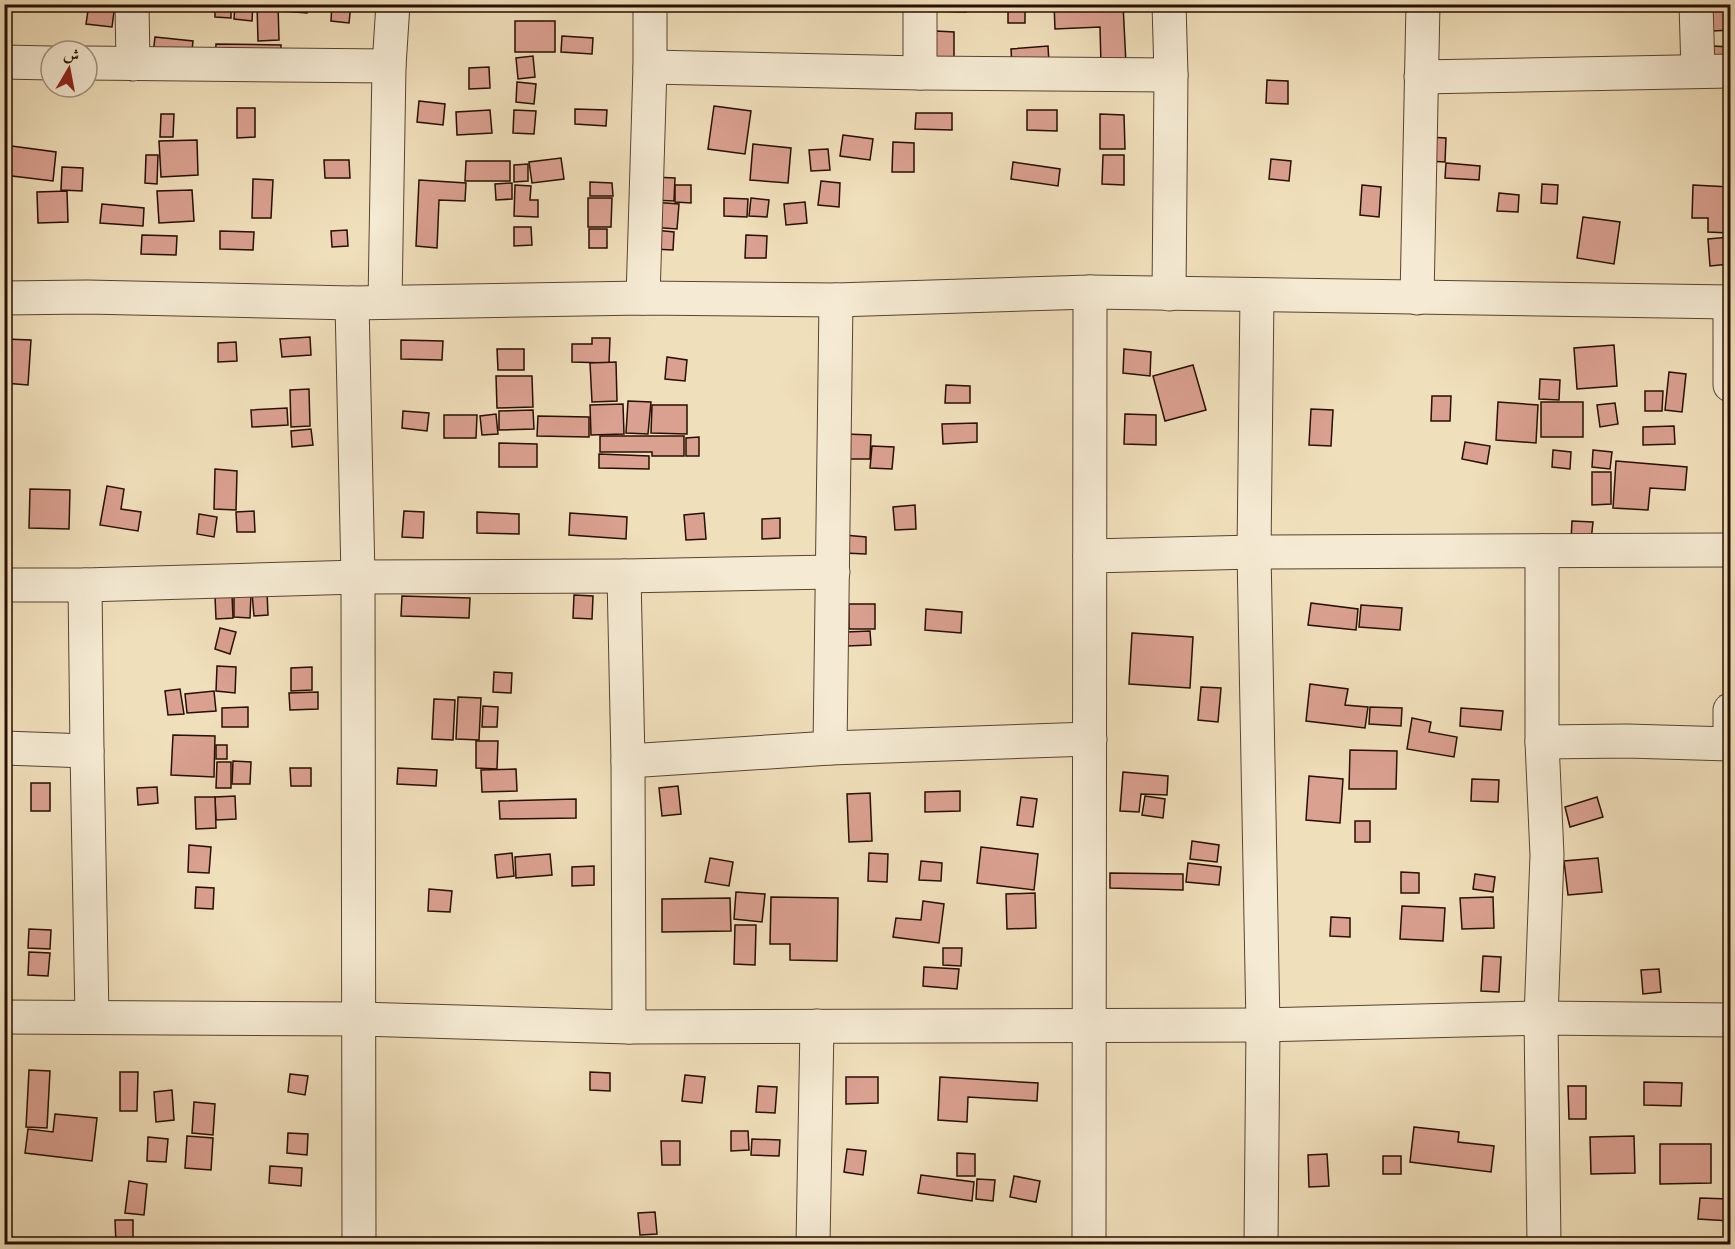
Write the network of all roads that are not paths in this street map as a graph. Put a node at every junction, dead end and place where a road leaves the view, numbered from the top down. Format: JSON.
{"nodes":[{"id":1,"x":132,"y":4,"type":"edge"},
{"id":2,"x":393,"y":4,"type":"edge"},
{"id":3,"x":650,"y":4,"type":"edge"},
{"id":4,"x":920,"y":4,"type":"edge"},
{"id":5,"x":1169,"y":4,"type":"edge"},
{"id":6,"x":1423,"y":4,"type":"edge"},
{"id":7,"x":1696,"y":4,"type":"edge"},
{"id":8,"x":4,"y":62,"type":"edge"},
{"id":9,"x":39,"y":63,"type":"edge"},
{"id":10,"x":99,"y":63,"type":"edge"},
{"id":11,"x":134,"y":64,"type":"junction"},
{"id":12,"x":389,"y":66,"type":"junction"},
{"id":13,"x":650,"y":67,"type":"junction"},
{"id":14,"x":1698,"y":71,"type":"junction"},
{"id":15,"x":1731,"y":71,"type":"edge"},
{"id":16,"x":920,"y":73,"type":"junction"},
{"id":17,"x":1171,"y":75,"type":"junction"},
{"id":18,"x":1421,"y":77,"type":"junction"},
{"id":19,"x":1090,"y":292,"type":"junction"},
{"id":20,"x":1169,"y":294,"type":"junction"},
{"id":21,"x":1257,"y":295,"type":"junction"},
{"id":22,"x":4,"y":298,"type":"edge"},
{"id":23,"x":643,"y":298,"type":"junction"},
{"id":24,"x":1418,"y":298,"type":"junction"},
{"id":25,"x":836,"y":300,"type":"junction"},
{"id":26,"x":385,"y":302,"type":"junction"},
{"id":27,"x":1730,"y":302,"type":"edge"},
{"id":28,"x":352,"y":303,"type":"junction"},
{"id":29,"x":1731,"y":385,"type":"edge"},
{"id":30,"x":1731,"y":549,"type":"edge"},
{"id":31,"x":1542,"y":551,"type":"junction"},
{"id":32,"x":1254,"y":552,"type":"junction"},
{"id":33,"x":1090,"y":556,"type":"junction"},
{"id":34,"x":833,"y":572,"type":"junction"},
{"id":35,"x":624,"y":576,"type":"junction"},
{"id":36,"x":358,"y":577,"type":"junction"},
{"id":37,"x":4,"y":585,"type":"edge"},
{"id":38,"x":86,"y":585,"type":"junction"},
{"id":39,"x":1731,"y":710,"type":"edge"},
{"id":40,"x":1090,"y":739,"type":"junction"},
{"id":41,"x":1542,"y":742,"type":"junction"},
{"id":42,"x":1730,"y":744,"type":"edge"},
{"id":43,"x":4,"y":748,"type":"edge"},
{"id":44,"x":830,"y":748,"type":"junction"},
{"id":45,"x":87,"y":751,"type":"junction"},
{"id":46,"x":628,"y":761,"type":"junction"},
{"id":47,"x":4,"y":1017,"type":"edge"},
{"id":48,"x":92,"y":1017,"type":"junction"},
{"id":49,"x":1541,"y":1018,"type":"junction"},
{"id":50,"x":358,"y":1019,"type":"junction"},
{"id":51,"x":1731,"y":1020,"type":"edge"},
{"id":52,"x":1090,"y":1024,"type":"junction"},
{"id":53,"x":1263,"y":1025,"type":"junction"},
{"id":54,"x":817,"y":1026,"type":"junction"},
{"id":55,"x":629,"y":1027,"type":"junction"},
{"id":56,"x":359,"y":1245,"type":"edge"},
{"id":57,"x":813,"y":1245,"type":"edge"},
{"id":58,"x":1089,"y":1245,"type":"edge"},
{"id":59,"x":1261,"y":1245,"type":"edge"},
{"id":60,"x":1545,"y":1245,"type":"edge"}],
"edges":[{"from":1,"to":11,"type":"street"},
{"from":2,"to":12,"type":"street"},
{"from":3,"to":13,"type":"street"},
{"from":4,"to":16,"type":"street"},
{"from":5,"to":17,"type":"street"},
{"from":6,"to":18,"type":"street"},
{"from":7,"to":14,"type":"street"},
{"from":8,"to":9,"type":"street"},
{"from":10,"to":11,"type":"street"},
{"from":11,"to":12,"type":"street"},
{"from":12,"to":26,"type":"street"},
{"from":13,"to":16,"type":"street"},
{"from":13,"to":23,"type":"street"},
{"from":14,"to":15,"type":"street"},
{"from":14,"to":18,"type":"street"},
{"from":16,"to":17,"type":"street"},
{"from":17,"to":20,"type":"street"},
{"from":18,"to":24,"type":"street"},
{"from":19,"to":20,"type":"street"},
{"from":19,"to":25,"type":"street"},
{"from":19,"to":33,"type":"street"},
{"from":20,"to":21,"type":"street"},
{"from":21,"to":24,"type":"street"},
{"from":21,"to":32,"type":"street"},
{"from":22,"to":28,"type":"street"},
{"from":23,"to":25,"type":"street"},
{"from":23,"to":26,"type":"street"},
{"from":24,"to":27,"type":"street"},
{"from":25,"to":34,"type":"street"},
{"from":26,"to":28,"type":"street"},
{"from":27,"to":29,"type":"street"},
{"from":28,"to":36,"type":"street"},
{"from":30,"to":31,"type":"street"},
{"from":31,"to":32,"type":"street"},
{"from":31,"to":41,"type":"street"},
{"from":32,"to":33,"type":"street"},
{"from":32,"to":53,"type":"street"},
{"from":33,"to":40,"type":"street"},
{"from":34,"to":35,"type":"street"},
{"from":34,"to":44,"type":"street"},
{"from":35,"to":36,"type":"street"},
{"from":35,"to":46,"type":"street"},
{"from":36,"to":38,"type":"street"},
{"from":36,"to":50,"type":"street"},
{"from":37,"to":38,"type":"street"},
{"from":38,"to":45,"type":"street"},
{"from":39,"to":42,"type":"street"},
{"from":40,"to":44,"type":"street"},
{"from":40,"to":52,"type":"street"},
{"from":41,"to":42,"type":"street"},
{"from":41,"to":49,"type":"street"},
{"from":43,"to":45,"type":"street"},
{"from":44,"to":46,"type":"street"},
{"from":45,"to":48,"type":"street"},
{"from":46,"to":55,"type":"street"},
{"from":47,"to":48,"type":"street"},
{"from":48,"to":50,"type":"street"},
{"from":49,"to":51,"type":"street"},
{"from":49,"to":53,"type":"street"},
{"from":49,"to":60,"type":"street"},
{"from":50,"to":55,"type":"street"},
{"from":50,"to":56,"type":"street"},
{"from":52,"to":53,"type":"street"},
{"from":52,"to":54,"type":"street"},
{"from":52,"to":58,"type":"street"},
{"from":53,"to":59,"type":"street"},
{"from":54,"to":55,"type":"street"},
{"from":54,"to":57,"type":"street"}]}
